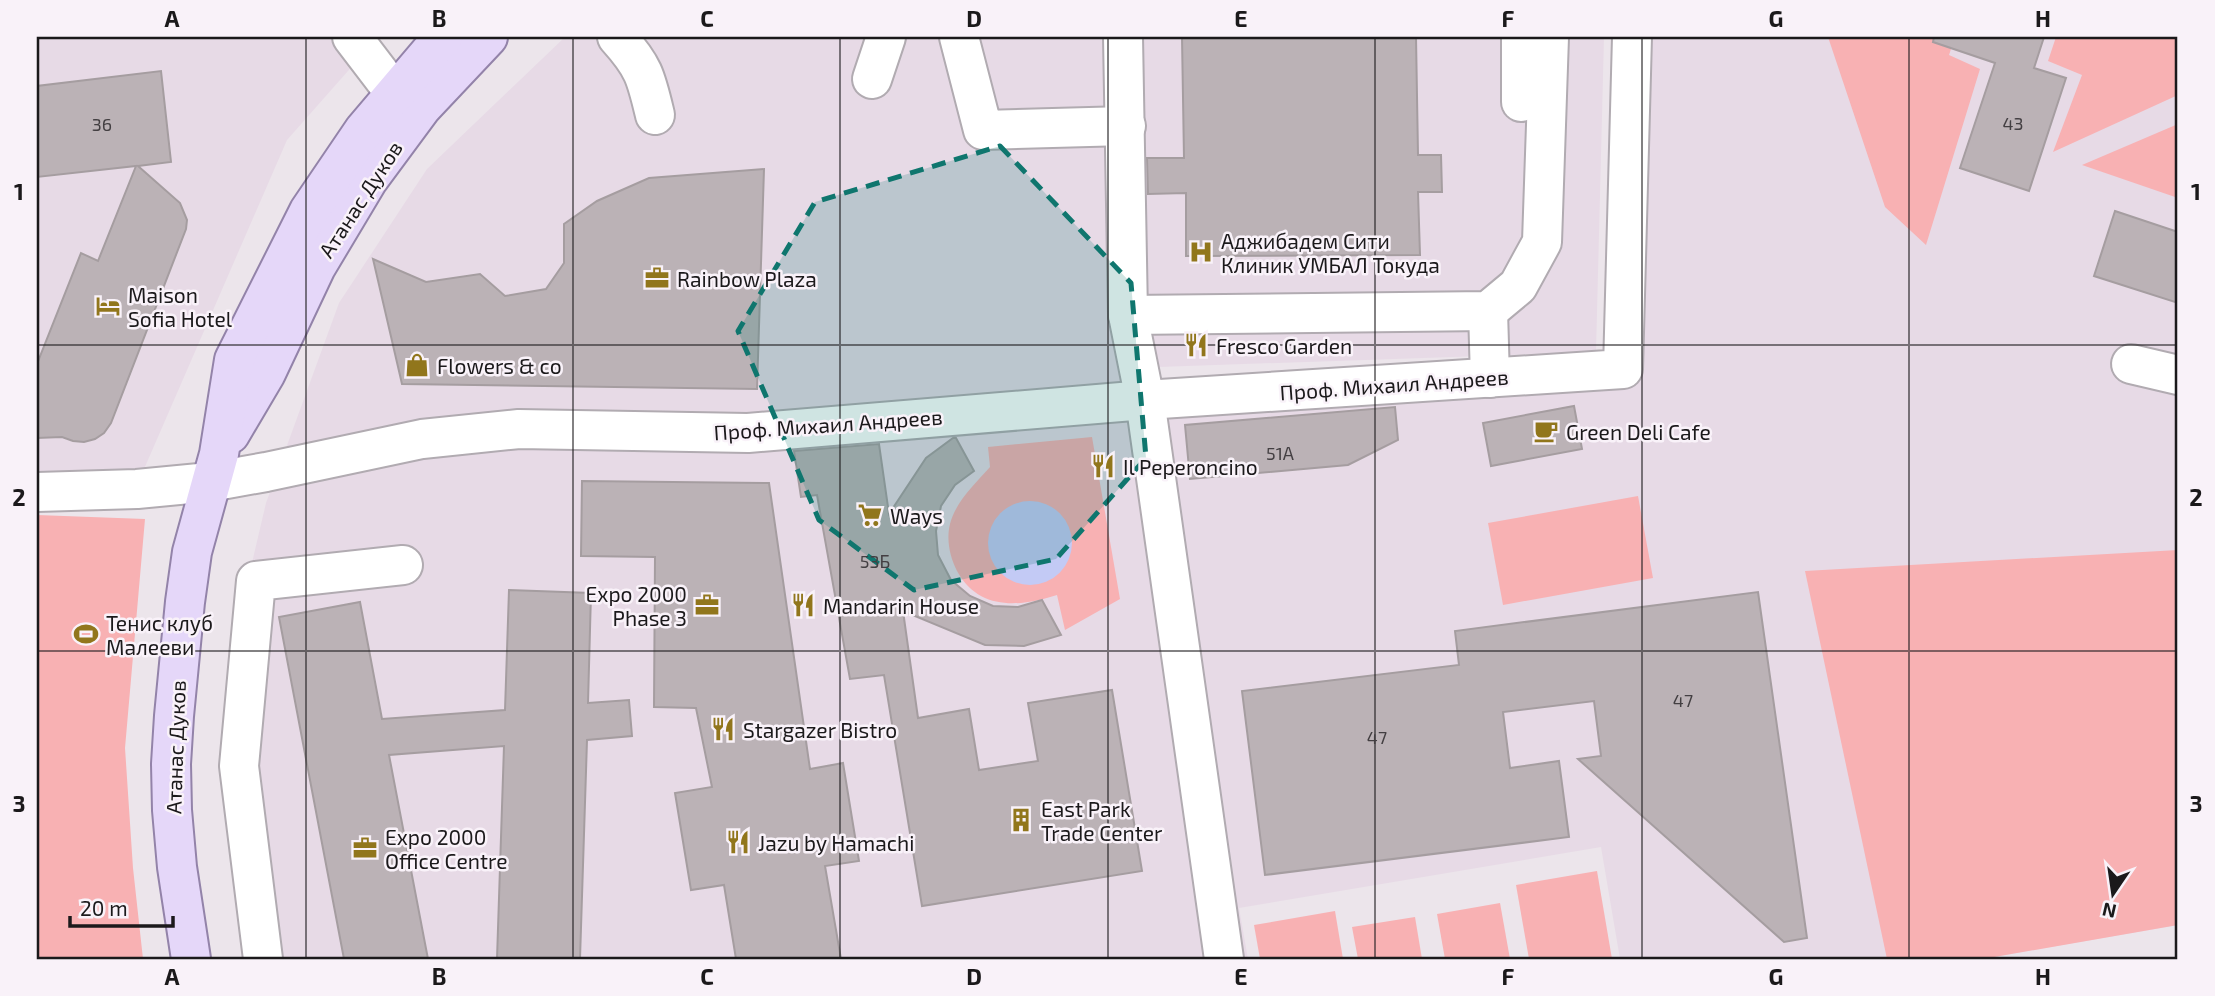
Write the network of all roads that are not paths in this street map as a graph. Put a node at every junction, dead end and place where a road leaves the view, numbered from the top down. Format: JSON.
{"nodes":[{"id":1,"x":352,"y":37,"type":"edge"},
{"id":2,"x":443,"y":37,"type":"edge"},
{"id":3,"x":488,"y":37,"type":"edge"},
{"id":4,"x":617,"y":37,"type":"edge"},
{"id":5,"x":886,"y":37,"type":"edge"},
{"id":6,"x":959,"y":37,"type":"edge"},
{"id":7,"x":1123,"y":37,"type":"edge"},
{"id":8,"x":1521,"y":37,"type":"edge"},
{"id":9,"x":1549,"y":37,"type":"edge"},
{"id":10,"x":1632,"y":37,"type":"edge"},
{"id":11,"x":872,"y":79,"type":"dead end"},
{"id":12,"x":394,"y":92,"type":"junction"},
{"id":13,"x":655,"y":115,"type":"dead end"},
{"id":14,"x":1126,"y":126,"type":"junction"},
{"id":15,"x":1518,"y":286,"type":"junction"},
{"id":16,"x":1488,"y":312,"type":"junction"},
{"id":17,"x":1128,"y":315,"type":"junction"},
{"id":18,"x":2131,"y":364,"type":"dead end"},
{"id":19,"x":2178,"y":375,"type":"edge"},
{"id":20,"x":1490,"y":378,"type":"junction"},
{"id":21,"x":1145,"y":400,"type":"junction"},
{"id":22,"x":214,"y":468,"type":"junction"},
{"id":23,"x":37,"y":492,"type":"edge"},
{"id":24,"x":403,"y":565,"type":"dead end"},
{"id":25,"x":191,"y":959,"type":"edge"},
{"id":26,"x":263,"y":959,"type":"edge"},
{"id":27,"x":1224,"y":959,"type":"edge"}],
"edges":[{"from":1,"to":12,"type":"street"},
{"from":2,"to":12,"type":"main road","name":"Атанас Дуков"},
{"from":3,"to":22,"type":"main road","name":"Атанас Дуков"},
{"from":4,"to":13,"type":"street"},
{"from":5,"to":11,"type":"street"},
{"from":6,"to":14,"type":"street"},
{"from":7,"to":14,"type":"street"},
{"from":8,"to":15,"type":"street"},
{"from":9,"to":15,"type":"street"},
{"from":10,"to":20,"type":"street","name":"Проф. Михаил Андреев"},
{"from":12,"to":22,"type":"main road","name":"Атанас Дуков"},
{"from":14,"to":17,"type":"street"},
{"from":15,"to":16,"type":"street"},
{"from":16,"to":17,"type":"street"},
{"from":16,"to":20,"type":"street"},
{"from":17,"to":21,"type":"street"},
{"from":18,"to":19,"type":"street"},
{"from":20,"to":21,"type":"street","name":"Проф. Михаил Андреев"},
{"from":21,"to":22,"type":"street","name":"Проф. Михаил Андреев"},
{"from":21,"to":27,"type":"street"},
{"from":22,"to":23,"type":"street","name":"Проф. Михаил Андреев"},
{"from":22,"to":25,"type":"main road","name":"Атанас Дуков"},
{"from":24,"to":26,"type":"street"}]}
